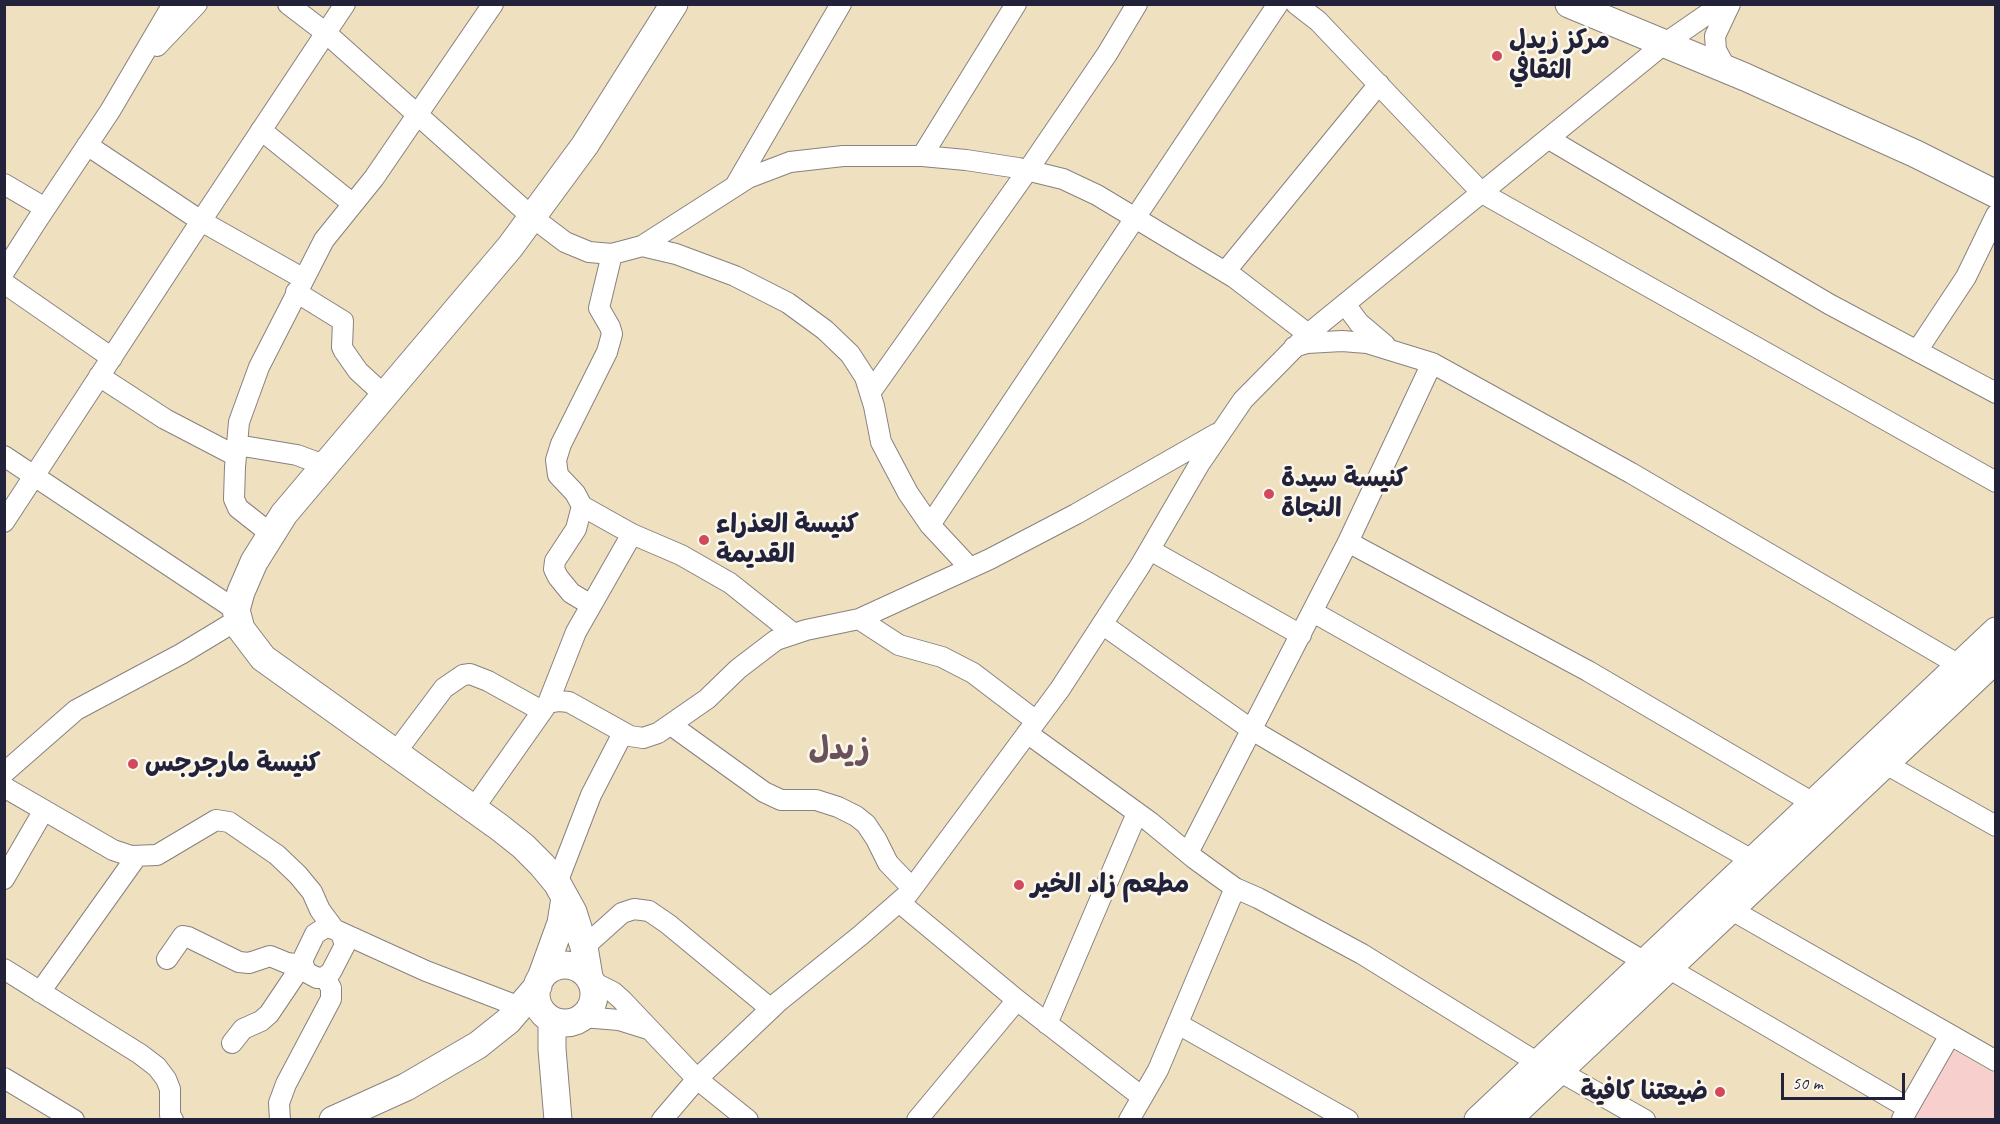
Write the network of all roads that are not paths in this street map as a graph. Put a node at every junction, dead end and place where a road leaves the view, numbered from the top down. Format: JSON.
{"nodes":[{"id":1,"x":173,"y":4,"type":"edge"},
{"id":2,"x":197,"y":4,"type":"edge"},
{"id":3,"x":288,"y":4,"type":"edge"},
{"id":4,"x":345,"y":4,"type":"edge"},
{"id":5,"x":493,"y":4,"type":"edge"},
{"id":6,"x":674,"y":4,"type":"edge"},
{"id":7,"x":841,"y":4,"type":"edge"},
{"id":8,"x":1016,"y":4,"type":"edge"},
{"id":9,"x":1137,"y":4,"type":"edge"},
{"id":10,"x":1278,"y":4,"type":"edge"},
{"id":11,"x":1296,"y":4,"type":"edge"},
{"id":12,"x":1569,"y":4,"type":"edge"},
{"id":13,"x":1722,"y":4,"type":"edge"},
{"id":14,"x":1730,"y":4,"type":"edge"},
{"id":15,"x":326,"y":33,"type":"junction"},
{"id":16,"x":1664,"y":44,"type":"junction"},
{"id":17,"x":1727,"y":70,"type":"junction"},
{"id":18,"x":131,"y":75,"type":"junction"},
{"id":19,"x":1379,"y":84,"type":"junction"},
{"id":20,"x":417,"y":114,"type":"junction"},
{"id":21,"x":261,"y":130,"type":"junction"},
{"id":22,"x":1549,"y":139,"type":"junction"},
{"id":23,"x":87,"y":145,"type":"junction"},
{"id":24,"x":922,"y":156,"type":"junction"},
{"id":25,"x":1028,"y":170,"type":"junction"},
{"id":26,"x":4,"y":183,"type":"edge"},
{"id":27,"x":735,"y":187,"type":"junction"},
{"id":28,"x":1482,"y":193,"type":"junction"},
{"id":29,"x":1995,"y":194,"type":"edge"},
{"id":30,"x":353,"y":204,"type":"junction"},
{"id":31,"x":45,"y":208,"type":"junction"},
{"id":32,"x":1995,"y":215,"type":"edge"},
{"id":33,"x":532,"y":217,"type":"junction"},
{"id":34,"x":1136,"y":218,"type":"junction"},
{"id":35,"x":201,"y":221,"type":"junction"},
{"id":36,"x":642,"y":246,"type":"junction"},
{"id":37,"x":612,"y":255,"type":"junction"},
{"id":38,"x":4,"y":272,"type":"edge"},
{"id":39,"x":1225,"y":272,"type":"junction"},
{"id":40,"x":4,"y":284,"type":"edge"},
{"id":41,"x":300,"y":286,"type":"junction"},
{"id":42,"x":1345,"y":304,"type":"junction"},
{"id":43,"x":1301,"y":340,"type":"junction"},
{"id":44,"x":1917,"y":351,"type":"junction"},
{"id":45,"x":1395,"y":352,"type":"junction"},
{"id":46,"x":112,"y":357,"type":"junction"},
{"id":47,"x":1432,"y":363,"type":"junction"},
{"id":48,"x":99,"y":376,"type":"junction"},
{"id":49,"x":870,"y":393,"type":"junction"},
{"id":50,"x":1995,"y":393,"type":"edge"},
{"id":51,"x":383,"y":394,"type":"junction"},
{"id":52,"x":1221,"y":431,"type":"junction"},
{"id":53,"x":237,"y":450,"type":"junction"},
{"id":54,"x":4,"y":456,"type":"edge"},
{"id":55,"x":324,"y":465,"type":"junction"},
{"id":56,"x":34,"y":476,"type":"junction"},
{"id":57,"x":1995,"y":482,"type":"edge"},
{"id":58,"x":582,"y":506,"type":"junction"},
{"id":59,"x":4,"y":522,"type":"edge"},
{"id":60,"x":930,"y":525,"type":"junction"},
{"id":61,"x":271,"y":534,"type":"junction"},
{"id":62,"x":632,"y":534,"type":"junction"},
{"id":63,"x":1348,"y":542,"type":"junction"},
{"id":64,"x":1150,"y":550,"type":"junction"},
{"id":65,"x":970,"y":568,"type":"junction"},
{"id":66,"x":591,"y":605,"type":"junction"},
{"id":67,"x":1313,"y":612,"type":"junction"},
{"id":68,"x":237,"y":614,"type":"junction"},
{"id":69,"x":860,"y":619,"type":"junction"},
{"id":70,"x":1102,"y":624,"type":"junction"},
{"id":71,"x":1995,"y":631,"type":"edge"},
{"id":72,"x":794,"y":634,"type":"junction"},
{"id":73,"x":1301,"y":635,"type":"junction"},
{"id":74,"x":1995,"y":659,"type":"edge"},
{"id":75,"x":1959,"y":665,"type":"junction"},
{"id":76,"x":545,"y":707,"type":"junction"},
{"id":77,"x":671,"y":724,"type":"junction"},
{"id":78,"x":1032,"y":727,"type":"junction"},
{"id":79,"x":1252,"y":730,"type":"junction"},
{"id":80,"x":623,"y":733,"type":"junction"},
{"id":81,"x":396,"y":752,"type":"junction"},
{"id":82,"x":1884,"y":764,"type":"junction"},
{"id":83,"x":4,"y":773,"type":"edge"},
{"id":84,"x":4,"y":787,"type":"edge"},
{"id":85,"x":1813,"y":803,"type":"junction"},
{"id":86,"x":474,"y":808,"type":"junction"},
{"id":87,"x":44,"y":810,"type":"junction"},
{"id":88,"x":1137,"y":813,"type":"junction"},
{"id":89,"x":1995,"y":825,"type":"edge"},
{"id":90,"x":1188,"y":853,"type":"junction"},
{"id":91,"x":137,"y":856,"type":"junction"},
{"id":92,"x":1752,"y":860,"type":"junction"},
{"id":93,"x":4,"y":879,"type":"edge"},
{"id":94,"x":1235,"y":888,"type":"junction"},
{"id":95,"x":561,"y":890,"type":"junction"},
{"id":96,"x":906,"y":895,"type":"junction"},
{"id":97,"x":1730,"y":909,"type":"junction"},
{"id":98,"x":336,"y":930,"type":"junction"},
{"id":99,"x":584,"y":947,"type":"junction"},
{"id":100,"x":167,"y":959,"type":"dead end"},
{"id":101,"x":302,"y":965,"type":"junction"},
{"id":102,"x":1656,"y":965,"type":"junction"},
{"id":103,"x":4,"y":969,"type":"edge"},
{"id":104,"x":325,"y":977,"type":"junction"},
{"id":105,"x":590,"y":979,"type":"junction"},
{"id":106,"x":539,"y":982,"type":"junction"},
{"id":107,"x":40,"y":992,"type":"junction"},
{"id":108,"x":1017,"y":1000,"type":"junction"},
{"id":109,"x":771,"y":1009,"type":"junction"},
{"id":110,"x":531,"y":1015,"type":"junction"},
{"id":111,"x":582,"y":1018,"type":"junction"},
{"id":112,"x":1047,"y":1024,"type":"junction"},
{"id":113,"x":1178,"y":1024,"type":"junction"},
{"id":114,"x":653,"y":1031,"type":"junction"},
{"id":115,"x":1950,"y":1035,"type":"junction"},
{"id":116,"x":232,"y":1043,"type":"dead end"},
{"id":117,"x":1995,"y":1061,"type":"edge"},
{"id":118,"x":554,"y":1064,"type":"junction"},
{"id":119,"x":1549,"y":1067,"type":"junction"},
{"id":120,"x":4,"y":1078,"type":"edge"},
{"id":121,"x":697,"y":1080,"type":"junction"},
{"id":122,"x":1142,"y":1097,"type":"junction"},
{"id":123,"x":1905,"y":1114,"type":"edge"},
{"id":124,"x":74,"y":1119,"type":"edge"},
{"id":125,"x":173,"y":1119,"type":"edge"},
{"id":126,"x":280,"y":1119,"type":"edge"},
{"id":127,"x":333,"y":1119,"type":"edge"},
{"id":128,"x":558,"y":1119,"type":"edge"},
{"id":129,"x":662,"y":1119,"type":"edge"},
{"id":130,"x":748,"y":1119,"type":"edge"},
{"id":131,"x":917,"y":1119,"type":"edge"},
{"id":132,"x":1129,"y":1119,"type":"edge"},
{"id":133,"x":1348,"y":1119,"type":"edge"},
{"id":134,"x":1478,"y":1119,"type":"edge"},
{"id":135,"x":1507,"y":1119,"type":"edge"},
{"id":136,"x":1645,"y":1119,"type":"edge"}],
"edges":[{"from":1,"to":18,"type":"street"},
{"from":2,"to":18,"type":"street"},
{"from":3,"to":15,"type":"street"},
{"from":4,"to":15,"type":"street"},
{"from":5,"to":20,"type":"street"},
{"from":6,"to":33,"type":"street"},
{"from":7,"to":27,"type":"street"},
{"from":8,"to":24,"type":"street"},
{"from":9,"to":25,"type":"street"},
{"from":10,"to":34,"type":"street"},
{"from":11,"to":19,"type":"street"},
{"from":12,"to":16,"type":"street"},
{"from":13,"to":16,"type":"street"},
{"from":14,"to":17,"type":"street"},
{"from":15,"to":20,"type":"street"},
{"from":15,"to":21,"type":"street"},
{"from":16,"to":17,"type":"street"},
{"from":16,"to":22,"type":"street"},
{"from":17,"to":29,"type":"street"},
{"from":18,"to":23,"type":"street"},
{"from":19,"to":28,"type":"street"},
{"from":19,"to":39,"type":"street"},
{"from":20,"to":30,"type":"street"},
{"from":20,"to":33,"type":"street"},
{"from":21,"to":30,"type":"street"},
{"from":21,"to":35,"type":"street"},
{"from":22,"to":28,"type":"street"},
{"from":22,"to":44,"type":"street"},
{"from":23,"to":31,"type":"street"},
{"from":23,"to":35,"type":"street"},
{"from":24,"to":25,"type":"street"},
{"from":24,"to":27,"type":"street"},
{"from":25,"to":34,"type":"street"},
{"from":25,"to":49,"type":"street"},
{"from":26,"to":31,"type":"street"},
{"from":27,"to":36,"type":"street"},
{"from":28,"to":42,"type":"street"},
{"from":28,"to":57,"type":"street"},
{"from":30,"to":41,"type":"street"},
{"from":31,"to":38,"type":"street"},
{"from":32,"to":44,"type":"street"},
{"from":33,"to":37,"type":"street"},
{"from":33,"to":51,"type":"street"},
{"from":34,"to":39,"type":"street"},
{"from":34,"to":60,"type":"street"},
{"from":35,"to":41,"type":"street"},
{"from":35,"to":46,"type":"street"},
{"from":36,"to":37,"type":"street"},
{"from":36,"to":49,"type":"street"},
{"from":37,"to":58,"type":"street"},
{"from":39,"to":43,"type":"street"},
{"from":40,"to":46,"type":"street"},
{"from":41,"to":51,"type":"street"},
{"from":41,"to":53,"type":"street"},
{"from":42,"to":43,"type":"street"},
{"from":42,"to":45,"type":"street"},
{"from":43,"to":45,"type":"street"},
{"from":43,"to":52,"type":"street"},
{"from":44,"to":50,"type":"street"},
{"from":45,"to":47,"type":"street"},
{"from":46,"to":48,"type":"street"},
{"from":47,"to":63,"type":"street"},
{"from":47,"to":75,"type":"street"},
{"from":48,"to":53,"type":"street"},
{"from":48,"to":56,"type":"street"},
{"from":49,"to":60,"type":"street"},
{"from":51,"to":55,"type":"street"},
{"from":52,"to":64,"type":"street"},
{"from":52,"to":65,"type":"street"},
{"from":53,"to":55,"type":"street"},
{"from":53,"to":61,"type":"street"},
{"from":54,"to":56,"type":"street"},
{"from":55,"to":61,"type":"street"},
{"from":56,"to":59,"type":"street"},
{"from":56,"to":68,"type":"street"},
{"from":58,"to":62,"type":"street"},
{"from":58,"to":66,"type":"street"},
{"from":60,"to":65,"type":"street"},
{"from":61,"to":68,"type":"street"},
{"from":62,"to":66,"type":"street"},
{"from":62,"to":72,"type":"street"},
{"from":63,"to":67,"type":"street"},
{"from":63,"to":85,"type":"street"},
{"from":64,"to":70,"type":"street"},
{"from":64,"to":73,"type":"street"},
{"from":65,"to":69,"type":"street"},
{"from":66,"to":76,"type":"street"},
{"from":67,"to":73,"type":"street"},
{"from":67,"to":92,"type":"street"},
{"from":68,"to":81,"type":"street"},
{"from":68,"to":83,"type":"street"},
{"from":69,"to":72,"type":"street"},
{"from":69,"to":78,"type":"street"},
{"from":70,"to":78,"type":"street"},
{"from":70,"to":79,"type":"street"},
{"from":71,"to":75,"type":"street"},
{"from":72,"to":77,"type":"street"},
{"from":73,"to":79,"type":"street"},
{"from":74,"to":82,"type":"street"},
{"from":75,"to":85,"type":"street"},
{"from":76,"to":80,"type":"street"},
{"from":76,"to":81,"type":"street"},
{"from":76,"to":86,"type":"street"},
{"from":77,"to":80,"type":"street"},
{"from":77,"to":96,"type":"street"},
{"from":78,"to":88,"type":"street"},
{"from":78,"to":96,"type":"street"},
{"from":79,"to":90,"type":"street"},
{"from":79,"to":102,"type":"street"},
{"from":80,"to":95,"type":"street"},
{"from":81,"to":86,"type":"street"},
{"from":82,"to":89,"type":"street"},
{"from":82,"to":97,"type":"street"},
{"from":84,"to":87,"type":"street"},
{"from":85,"to":92,"type":"street"},
{"from":86,"to":95,"type":"street"},
{"from":87,"to":91,"type":"street"},
{"from":87,"to":93,"type":"street"},
{"from":88,"to":90,"type":"street"},
{"from":88,"to":112,"type":"street"},
{"from":90,"to":94,"type":"street"},
{"from":91,"to":98,"type":"street"},
{"from":91,"to":107,"type":"street"},
{"from":92,"to":102,"type":"street"},
{"from":94,"to":113,"type":"street"},
{"from":94,"to":119,"type":"street"},
{"from":95,"to":99,"type":"street"},
{"from":95,"to":106,"type":"street"},
{"from":96,"to":108,"type":"street"},
{"from":96,"to":109,"type":"street"},
{"from":97,"to":102,"type":"street"},
{"from":97,"to":115,"type":"street"},
{"from":98,"to":101,"type":"street"},
{"from":98,"to":104,"type":"street"},
{"from":98,"to":110,"type":"street"},
{"from":99,"to":105,"type":"street"},
{"from":99,"to":109,"type":"street"},
{"from":100,"to":101,"type":"street"},
{"from":101,"to":104,"type":"street"},
{"from":101,"to":116,"type":"street"},
{"from":102,"to":119,"type":"street"},
{"from":102,"to":123,"type":"street"},
{"from":103,"to":107,"type":"street"},
{"from":104,"to":126,"type":"street"},
{"from":105,"to":106,"type":"street"},
{"from":105,"to":111,"type":"street"},
{"from":105,"to":114,"type":"street"},
{"from":106,"to":110,"type":"street"},
{"from":107,"to":125,"type":"street"},
{"from":108,"to":112,"type":"street"},
{"from":108,"to":131,"type":"street"},
{"from":109,"to":121,"type":"street"},
{"from":110,"to":111,"type":"street"},
{"from":110,"to":118,"type":"street"},
{"from":110,"to":127,"type":"street"},
{"from":111,"to":114,"type":"street"},
{"from":111,"to":118,"type":"street"},
{"from":112,"to":122,"type":"street"},
{"from":113,"to":122,"type":"street"},
{"from":113,"to":133,"type":"street"},
{"from":114,"to":121,"type":"street"},
{"from":115,"to":117,"type":"street"},
{"from":115,"to":123,"type":"street"},
{"from":118,"to":128,"type":"street"},
{"from":119,"to":134,"type":"street"},
{"from":119,"to":135,"type":"street"},
{"from":119,"to":136,"type":"street"},
{"from":120,"to":124,"type":"street"},
{"from":121,"to":129,"type":"street"},
{"from":121,"to":130,"type":"street"},
{"from":122,"to":132,"type":"street"}]}
